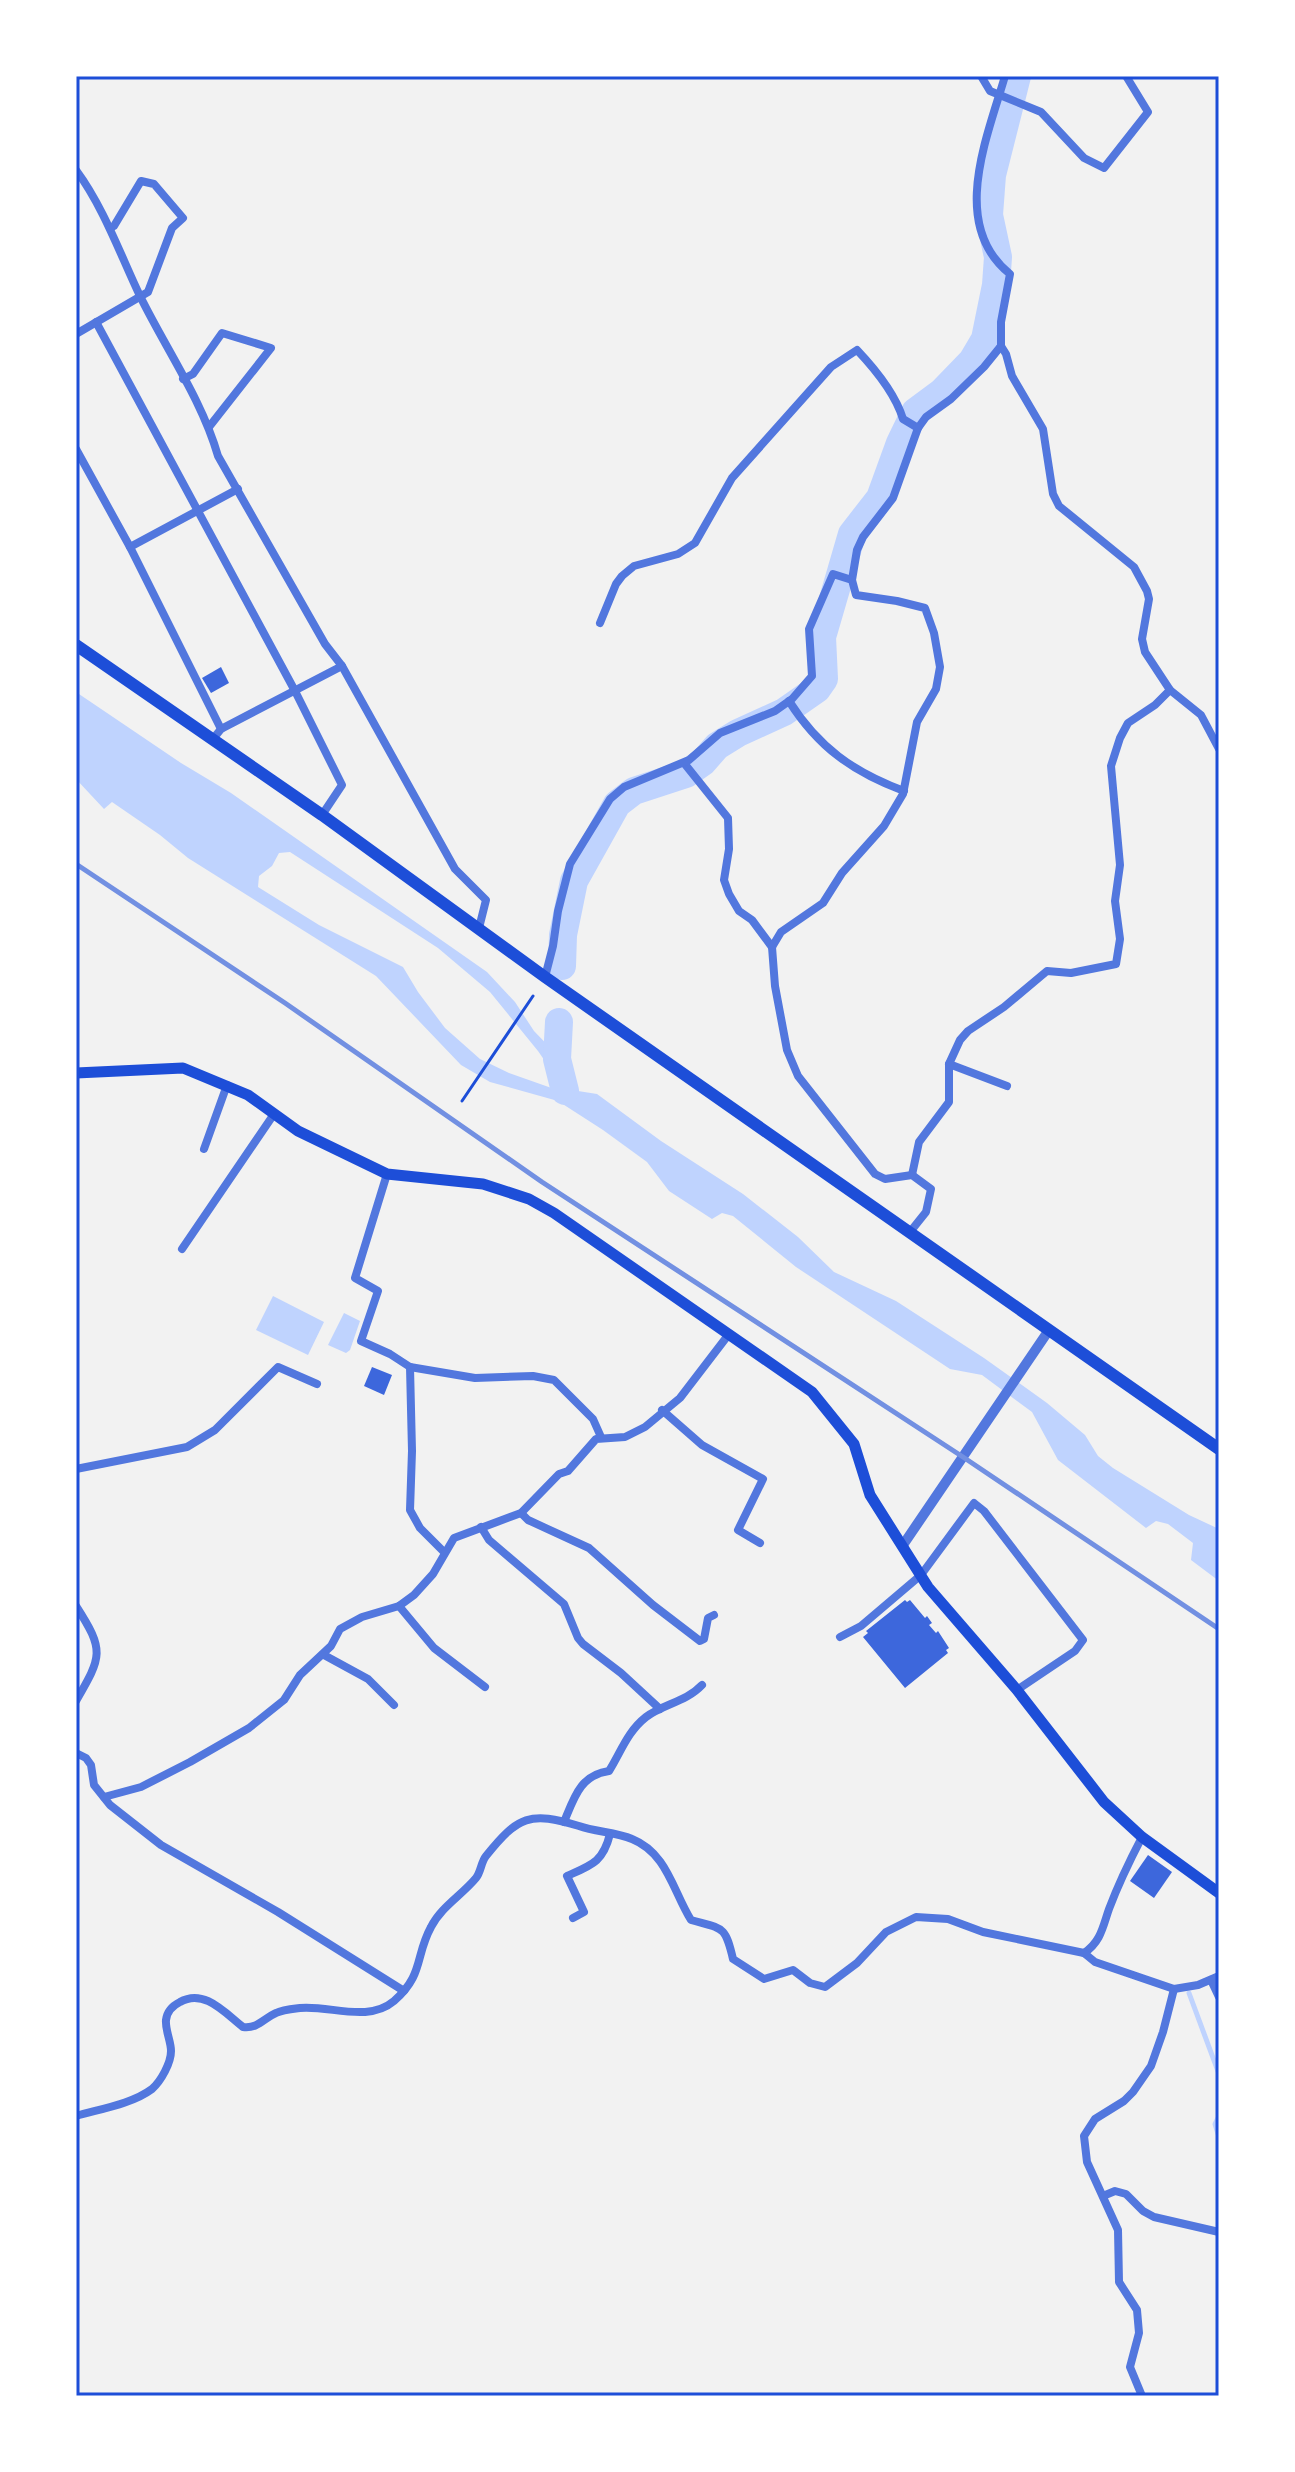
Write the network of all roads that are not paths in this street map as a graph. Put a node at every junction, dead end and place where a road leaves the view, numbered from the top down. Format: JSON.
{"nodes":[{"id":1,"x":981,"y":76,"type":"edge"},
{"id":2,"x":1005,"y":76,"type":"edge"},
{"id":3,"x":1126,"y":76,"type":"edge"},
{"id":4,"x":999,"y":96,"type":"junction"},
{"id":5,"x":76,"y":170,"type":"edge"},
{"id":6,"x":110,"y":228,"type":"junction"},
{"id":7,"x":140,"y":296,"type":"junction"},
{"id":8,"x":96,"y":322,"type":"junction"},
{"id":9,"x":76,"y":334,"type":"edge"},
{"id":10,"x":1001,"y":346,"type":"junction"},
{"id":11,"x":183,"y":379,"type":"junction"},
{"id":12,"x":209,"y":427,"type":"junction"},
{"id":13,"x":918,"y":427,"type":"junction"},
{"id":14,"x":76,"y":449,"type":"edge"},
{"id":15,"x":238,"y":489,"type":"junction"},
{"id":16,"x":196,"y":511,"type":"junction"},
{"id":17,"x":130,"y":547,"type":"junction"},
{"id":18,"x":852,"y":580,"type":"junction"},
{"id":19,"x":600,"y":623,"type":"dead end"},
{"id":20,"x":76,"y":645,"type":"edge"},
{"id":21,"x":342,"y":666,"type":"junction"},
{"id":22,"x":1170,"y":690,"type":"junction"},
{"id":23,"x":295,"y":691,"type":"junction"},
{"id":24,"x":789,"y":702,"type":"junction"},
{"id":25,"x":217,"y":734,"type":"junction"},
{"id":26,"x":1219,"y":749,"type":"edge"},
{"id":27,"x":684,"y":764,"type":"junction"},
{"id":28,"x":904,"y":791,"type":"junction"},
{"id":29,"x":322,"y":815,"type":"junction"},
{"id":30,"x":479,"y":928,"type":"junction"},
{"id":31,"x":772,"y":947,"type":"junction"},
{"id":32,"x":545,"y":977,"type":"junction"},
{"id":33,"x":949,"y":1064,"type":"junction"},
{"id":34,"x":76,"y":1073,"type":"edge"},
{"id":35,"x":227,"y":1085,"type":"junction"},
{"id":36,"x":1007,"y":1086,"type":"dead end"},
{"id":37,"x":274,"y":1114,"type":"junction"},
{"id":38,"x":204,"y":1149,"type":"dead end"},
{"id":39,"x":387,"y":1174,"type":"junction"},
{"id":40,"x":912,"y":1175,"type":"junction"},
{"id":41,"x":910,"y":1232,"type":"junction"},
{"id":42,"x":182,"y":1249,"type":"dead end"},
{"id":43,"x":1049,"y":1330,"type":"junction"},
{"id":44,"x":729,"y":1334,"type":"junction"},
{"id":45,"x":410,"y":1367,"type":"junction"},
{"id":46,"x":317,"y":1384,"type":"dead end"},
{"id":47,"x":662,"y":1410,"type":"junction"},
{"id":48,"x":601,"y":1437,"type":"junction"},
{"id":49,"x":1219,"y":1449,"type":"edge"},
{"id":50,"x":76,"y":1469,"type":"edge"},
{"id":51,"x":521,"y":1513,"type":"junction"},
{"id":52,"x":481,"y":1527,"type":"junction"},
{"id":53,"x":760,"y":1543,"type":"dead end"},
{"id":54,"x":903,"y":1545,"type":"junction"},
{"id":55,"x":444,"y":1552,"type":"junction"},
{"id":56,"x":921,"y":1575,"type":"junction"},
{"id":57,"x":76,"y":1606,"type":"edge"},
{"id":58,"x":399,"y":1606,"type":"junction"},
{"id":59,"x":714,"y":1615,"type":"dead end"},
{"id":60,"x":840,"y":1637,"type":"dead end"},
{"id":61,"x":324,"y":1655,"type":"junction"},
{"id":62,"x":702,"y":1685,"type":"dead end"},
{"id":63,"x":485,"y":1687,"type":"dead end"},
{"id":64,"x":1017,"y":1690,"type":"junction"},
{"id":65,"x":76,"y":1701,"type":"edge"},
{"id":66,"x":394,"y":1705,"type":"dead end"},
{"id":67,"x":660,"y":1709,"type":"junction"},
{"id":68,"x":76,"y":1753,"type":"edge"},
{"id":69,"x":104,"y":1797,"type":"junction"},
{"id":70,"x":564,"y":1822,"type":"junction"},
{"id":71,"x":610,"y":1834,"type":"junction"},
{"id":72,"x":1142,"y":1837,"type":"junction"},
{"id":73,"x":1219,"y":1893,"type":"edge"},
{"id":74,"x":573,"y":1918,"type":"dead end"},
{"id":75,"x":1084,"y":1953,"type":"junction"},
{"id":76,"x":1215,"y":1978,"type":"edge"},
{"id":77,"x":1174,"y":1989,"type":"junction"},
{"id":78,"x":404,"y":1991,"type":"junction"},
{"id":79,"x":1219,"y":1997,"type":"edge"},
{"id":80,"x":76,"y":2116,"type":"edge"},
{"id":81,"x":1103,"y":2196,"type":"junction"},
{"id":82,"x":1219,"y":2232,"type":"edge"},
{"id":83,"x":1142,"y":2396,"type":"edge"}],
"edges":[{"from":1,"to":4,"type":"street"},
{"from":2,"to":4,"type":"street"},
{"from":3,"to":4,"type":"street"},
{"from":4,"to":10,"type":"street"},
{"from":5,"to":6,"type":"street"},
{"from":6,"to":7,"type":"street"},
{"from":6,"to":7,"type":"street"},
{"from":7,"to":8,"type":"street"},
{"from":7,"to":11,"type":"street"},
{"from":8,"to":9,"type":"street"},
{"from":8,"to":16,"type":"street"},
{"from":10,"to":13,"type":"street"},
{"from":10,"to":22,"type":"street"},
{"from":11,"to":12,"type":"street"},
{"from":11,"to":12,"type":"street"},
{"from":12,"to":15,"type":"street"},
{"from":13,"to":18,"type":"street"},
{"from":13,"to":19,"type":"street"},
{"from":14,"to":17,"type":"street"},
{"from":15,"to":16,"type":"street"},
{"from":15,"to":21,"type":"street"},
{"from":16,"to":17,"type":"street"},
{"from":16,"to":23,"type":"street"},
{"from":17,"to":25,"type":"street"},
{"from":18,"to":24,"type":"street"},
{"from":18,"to":28,"type":"street"},
{"from":20,"to":25,"type":"highway"},
{"from":21,"to":23,"type":"street"},
{"from":21,"to":30,"type":"street"},
{"from":22,"to":26,"type":"street"},
{"from":22,"to":33,"type":"street"},
{"from":23,"to":25,"type":"street"},
{"from":23,"to":29,"type":"street"},
{"from":24,"to":27,"type":"street"},
{"from":24,"to":28,"type":"street"},
{"from":25,"to":29,"type":"highway"},
{"from":27,"to":31,"type":"street"},
{"from":27,"to":32,"type":"street"},
{"from":28,"to":31,"type":"street"},
{"from":29,"to":30,"type":"highway"},
{"from":30,"to":32,"type":"highway"},
{"from":31,"to":40,"type":"street"},
{"from":32,"to":41,"type":"highway"},
{"from":33,"to":36,"type":"street"},
{"from":33,"to":40,"type":"street"},
{"from":34,"to":35,"type":"main road"},
{"from":35,"to":37,"type":"main road"},
{"from":35,"to":38,"type":"street"},
{"from":37,"to":39,"type":"main road"},
{"from":37,"to":42,"type":"street"},
{"from":39,"to":44,"type":"main road"},
{"from":39,"to":45,"type":"street"},
{"from":40,"to":41,"type":"street"},
{"from":41,"to":43,"type":"highway"},
{"from":43,"to":49,"type":"highway"},
{"from":43,"to":54,"type":"street"},
{"from":44,"to":47,"type":"street"},
{"from":44,"to":54,"type":"main road"},
{"from":45,"to":48,"type":"street"},
{"from":45,"to":55,"type":"street"},
{"from":46,"to":50,"type":"street"},
{"from":47,"to":48,"type":"street"},
{"from":47,"to":53,"type":"street"},
{"from":48,"to":51,"type":"street"},
{"from":51,"to":52,"type":"street"},
{"from":51,"to":59,"type":"street"},
{"from":52,"to":55,"type":"street"},
{"from":52,"to":67,"type":"street"},
{"from":54,"to":56,"type":"main road"},
{"from":55,"to":58,"type":"street"},
{"from":56,"to":60,"type":"street"},
{"from":56,"to":64,"type":"main road"},
{"from":56,"to":64,"type":"street"},
{"from":57,"to":65,"type":"street"},
{"from":58,"to":61,"type":"street"},
{"from":58,"to":63,"type":"street"},
{"from":61,"to":66,"type":"street"},
{"from":61,"to":69,"type":"street"},
{"from":62,"to":67,"type":"street"},
{"from":64,"to":72,"type":"main road"},
{"from":67,"to":70,"type":"street"},
{"from":68,"to":69,"type":"street"},
{"from":69,"to":78,"type":"street"},
{"from":70,"to":71,"type":"street"},
{"from":70,"to":78,"type":"street"},
{"from":71,"to":74,"type":"street"},
{"from":71,"to":75,"type":"street"},
{"from":72,"to":73,"type":"main road"},
{"from":72,"to":75,"type":"street"},
{"from":75,"to":77,"type":"street"},
{"from":76,"to":77,"type":"street"},
{"from":76,"to":79,"type":"street"},
{"from":77,"to":81,"type":"street"},
{"from":78,"to":80,"type":"street"},
{"from":81,"to":82,"type":"street"},
{"from":81,"to":83,"type":"street"}]}
